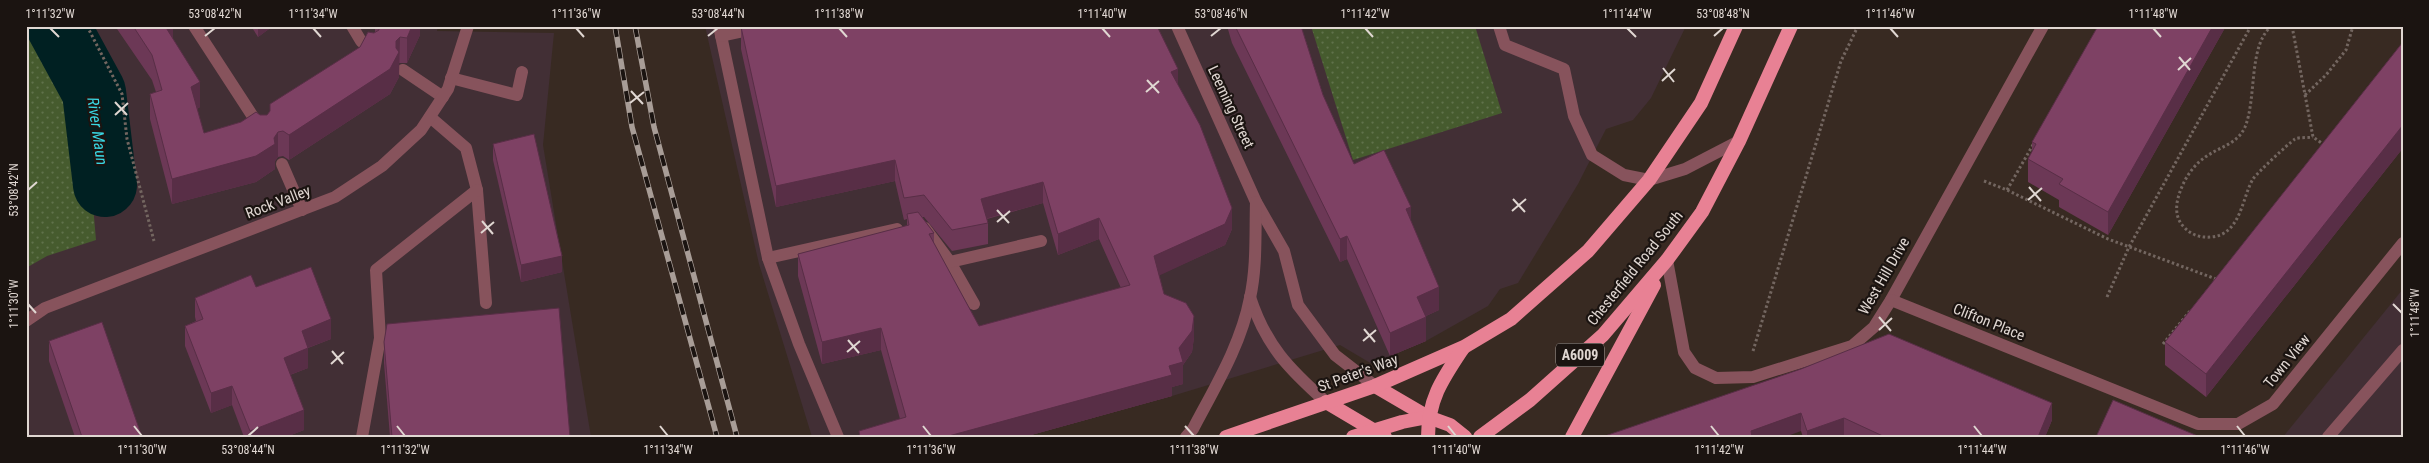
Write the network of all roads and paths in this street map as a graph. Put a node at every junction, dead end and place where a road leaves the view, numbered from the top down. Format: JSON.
{"nodes":[{"id":1,"x":87,"y":26,"type":"edge"},
{"id":2,"x":194,"y":26,"type":"edge"},
{"id":3,"x":352,"y":26,"type":"edge"},
{"id":4,"x":468,"y":26,"type":"edge"},
{"id":5,"x":767,"y":26,"type":"edge"},
{"id":6,"x":1177,"y":26,"type":"edge"},
{"id":7,"x":1499,"y":26,"type":"edge"},
{"id":8,"x":1736,"y":26,"type":"edge"},
{"id":9,"x":1791,"y":26,"type":"edge"},
{"id":10,"x":1858,"y":26,"type":"edge"},
{"id":11,"x":2043,"y":26,"type":"edge"},
{"id":12,"x":2251,"y":26,"type":"edge"},
{"id":13,"x":2272,"y":26,"type":"edge"},
{"id":14,"x":2292,"y":26,"type":"edge"},
{"id":15,"x":2353,"y":26,"type":"edge"},
{"id":16,"x":720,"y":31,"type":"edge"},
{"id":17,"x":372,"y":50,"type":"edge"},
{"id":18,"x":404,"y":70,"type":"dead end"},
{"id":19,"x":522,"y":72,"type":"dead end"},
{"id":20,"x":451,"y":78,"type":"junction"},
{"id":21,"x":2305,"y":95,"type":"junction"},
{"id":22,"x":443,"y":97,"type":"junction"},
{"id":23,"x":430,"y":117,"type":"junction"},
{"id":24,"x":263,"y":133,"type":"edge"},
{"id":25,"x":2314,"y":137,"type":"junction"},
{"id":26,"x":2330,"y":137,"type":"edge"},
{"id":27,"x":2036,"y":138,"type":"edge"},
{"id":28,"x":1739,"y":141,"type":"junction"},
{"id":29,"x":2324,"y":144,"type":"junction"},
{"id":30,"x":2318,"y":152,"type":"edge"},
{"id":31,"x":282,"y":164,"type":"dead end"},
{"id":32,"x":1962,"y":171,"type":"junction"},
{"id":33,"x":1649,"y":180,"type":"junction"},
{"id":34,"x":476,"y":190,"type":"junction"},
{"id":35,"x":2007,"y":190,"type":"junction"},
{"id":36,"x":1256,"y":202,"type":"junction"},
{"id":37,"x":302,"y":210,"type":"junction"},
{"id":38,"x":1040,"y":241,"type":"dead end"},
{"id":39,"x":2403,"y":244,"type":"edge"},
{"id":40,"x":2129,"y":247,"type":"junction"},
{"id":41,"x":768,"y":258,"type":"junction"},
{"id":42,"x":1667,"y":260,"type":"junction"},
{"id":43,"x":950,"y":262,"type":"junction"},
{"id":44,"x":160,"y":264,"type":"junction"},
{"id":45,"x":2222,"y":271,"type":"edge"},
{"id":46,"x":2216,"y":279,"type":"junction"},
{"id":47,"x":2210,"y":286,"type":"edge"},
{"id":48,"x":1250,"y":297,"type":"junction"},
{"id":49,"x":2107,"y":297,"type":"dead end"},
{"id":50,"x":1891,"y":300,"type":"junction"},
{"id":51,"x":486,"y":303,"type":"dead end"},
{"id":52,"x":974,"y":304,"type":"dead end"},
{"id":53,"x":2192,"y":308,"type":"edge"},
{"id":54,"x":26,"y":321,"type":"edge"},
{"id":55,"x":2163,"y":344,"type":"dead end"},
{"id":56,"x":1464,"y":347,"type":"junction"},
{"id":57,"x":2403,"y":350,"type":"edge"},
{"id":58,"x":1751,"y":356,"type":"dead end"},
{"id":59,"x":2076,"y":374,"type":"joint"},
{"id":60,"x":1376,"y":386,"type":"junction"},
{"id":61,"x":1326,"y":402,"type":"junction"},
{"id":62,"x":1428,"y":417,"type":"junction"},
{"id":63,"x":1372,"y":430,"type":"junction"},
{"id":64,"x":362,"y":437,"type":"edge"},
{"id":65,"x":838,"y":437,"type":"edge"},
{"id":66,"x":1186,"y":437,"type":"edge"},
{"id":67,"x":1226,"y":437,"type":"edge"},
{"id":68,"x":1353,"y":437,"type":"edge"},
{"id":69,"x":1385,"y":437,"type":"edge"},
{"id":70,"x":1428,"y":437,"type":"edge"},
{"id":71,"x":1465,"y":437,"type":"edge"},
{"id":72,"x":1480,"y":437,"type":"edge"},
{"id":73,"x":1572,"y":437,"type":"edge"},
{"id":74,"x":2328,"y":437,"type":"edge"}],
"edges":[{"from":1,"to":44,"type":"path"},
{"from":2,"to":24,"type":"street"},
{"from":3,"to":17,"type":"street"},
{"from":4,"to":20,"type":"street","name":"Rock Valley"},
{"from":5,"to":16,"type":"street"},
{"from":6,"to":36,"type":"street","name":"Leeming Street"},
{"from":7,"to":33,"type":"street"},
{"from":8,"to":33,"type":"highway"},
{"from":9,"to":28,"type":"highway","name":"Chesterfield Road South","number":"A6009"},
{"from":10,"to":58,"type":"path"},
{"from":11,"to":32,"type":"street","name":"West Hill Drive"},
{"from":12,"to":40,"type":"path"},
{"from":13,"to":25,"type":"path"},
{"from":14,"to":21,"type":"path"},
{"from":15,"to":21,"type":"path"},
{"from":16,"to":41,"type":"street"},
{"from":18,"to":22,"type":"street"},
{"from":19,"to":20,"type":"street"},
{"from":20,"to":22,"type":"street","name":"Rock Valley"},
{"from":21,"to":25,"type":"path"},
{"from":22,"to":23,"type":"street","name":"Rock Valley"},
{"from":23,"to":34,"type":"street"},
{"from":23,"to":37,"type":"street","name":"Rock Valley"},
{"from":25,"to":29,"type":"path"},
{"from":26,"to":29,"type":"path"},
{"from":27,"to":35,"type":"path"},
{"from":28,"to":33,"type":"street"},
{"from":28,"to":42,"type":"highway","name":"Chesterfield Road South","number":"A6009"},
{"from":29,"to":30,"type":"path"},
{"from":31,"to":37,"type":"street"},
{"from":32,"to":35,"type":"path"},
{"from":32,"to":50,"type":"street","name":"West Hill Drive"},
{"from":33,"to":56,"type":"highway","name":"St Peter's Way"},
{"from":34,"to":51,"type":"street"},
{"from":34,"to":64,"type":"street"},
{"from":35,"to":40,"type":"path"},
{"from":36,"to":48,"type":"street","name":"Leeming Street"},
{"from":36,"to":60,"type":"street","name":"Leeming Street"},
{"from":37,"to":44,"type":"street","name":"Rock Valley"},
{"from":38,"to":43,"type":"street"},
{"from":39,"to":59,"type":"street","name":"Town View"},
{"from":40,"to":46,"type":"path"},
{"from":40,"to":49,"type":"path"},
{"from":41,"to":43,"type":"street"},
{"from":41,"to":65,"type":"street"},
{"from":42,"to":50,"type":"street","name":"West Hill Drive"},
{"from":42,"to":72,"type":"highway","name":"Chesterfield Road South","number":"A6009"},
{"from":42,"to":73,"type":"highway"},
{"from":43,"to":52,"type":"street"},
{"from":44,"to":54,"type":"street","name":"Rock Valley"},
{"from":45,"to":46,"type":"path"},
{"from":46,"to":47,"type":"path"},
{"from":48,"to":61,"type":"street","name":"Leeming Street"},
{"from":48,"to":66,"type":"street","name":"Leeming Street"},
{"from":50,"to":59,"type":"street","name":"Clifton Place"},
{"from":53,"to":55,"type":"path"},
{"from":56,"to":60,"type":"highway","name":"St Peter's Way"},
{"from":56,"to":62,"type":"highway"},
{"from":57,"to":74,"type":"street"},
{"from":60,"to":61,"type":"highway","name":"St Peter's Way"},
{"from":60,"to":62,"type":"highway"},
{"from":61,"to":63,"type":"highway"},
{"from":61,"to":67,"type":"highway","name":"St Peter's Way"},
{"from":62,"to":63,"type":"highway"},
{"from":62,"to":70,"type":"highway"},
{"from":62,"to":71,"type":"highway"},
{"from":63,"to":68,"type":"highway"},
{"from":63,"to":69,"type":"highway"}]}
